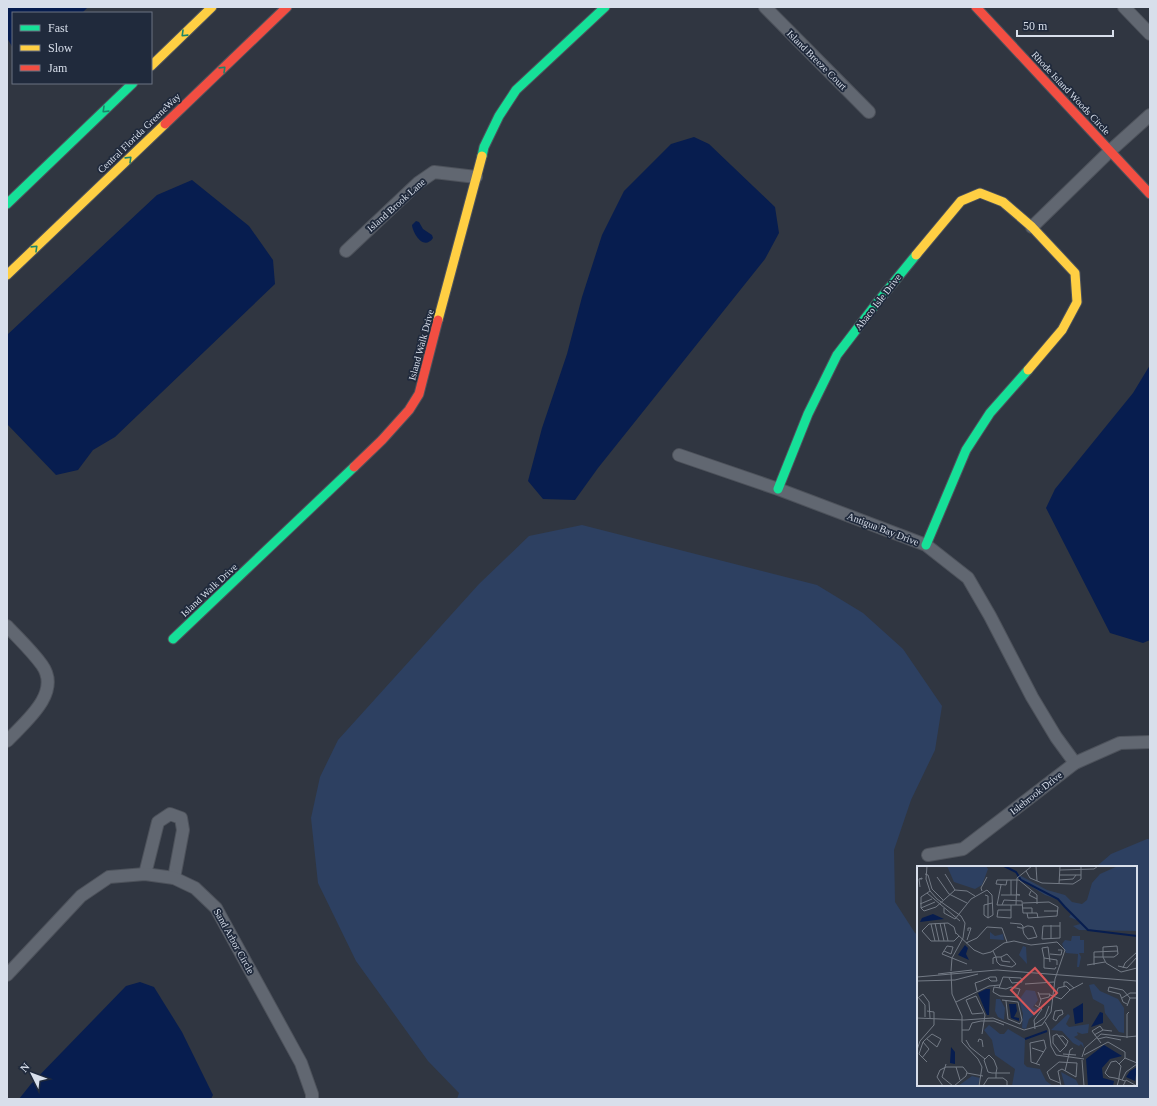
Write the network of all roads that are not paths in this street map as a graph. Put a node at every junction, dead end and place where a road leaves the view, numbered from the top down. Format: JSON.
{"nodes":[{"id":1,"x":212,"y":7,"type":"edge"},
{"id":2,"x":287,"y":7,"type":"edge"},
{"id":3,"x":605,"y":7,"type":"edge"},
{"id":4,"x":765,"y":7,"type":"edge"},
{"id":5,"x":976,"y":7,"type":"edge"},
{"id":6,"x":1124,"y":7,"type":"edge"},
{"id":7,"x":1150,"y":34,"type":"edge"},
{"id":8,"x":152,"y":65,"type":"edge"},
{"id":9,"x":132,"y":84,"type":"edge"},
{"id":10,"x":869,"y":112,"type":"dead end"},
{"id":11,"x":1150,"y":115,"type":"edge"},
{"id":12,"x":1110,"y":151,"type":"junction"},
{"id":13,"x":476,"y":177,"type":"junction"},
{"id":14,"x":1150,"y":194,"type":"edge"},
{"id":15,"x":7,"y":204,"type":"edge"},
{"id":16,"x":1032,"y":227,"type":"junction"},
{"id":17,"x":346,"y":251,"type":"dead end"},
{"id":18,"x":7,"y":276,"type":"edge"},
{"id":19,"x":679,"y":455,"type":"dead end"},
{"id":20,"x":778,"y":489,"type":"junction"},
{"id":21,"x":926,"y":546,"type":"junction"},
{"id":22,"x":7,"y":626,"type":"edge"},
{"id":23,"x":173,"y":639,"type":"dead end"},
{"id":24,"x":7,"y":741,"type":"edge"},
{"id":25,"x":1150,"y":742,"type":"edge"},
{"id":26,"x":1075,"y":763,"type":"junction"},
{"id":27,"x":928,"y":856,"type":"dead end"},
{"id":28,"x":145,"y":874,"type":"junction"},
{"id":29,"x":174,"y":878,"type":"junction"},
{"id":30,"x":7,"y":975,"type":"edge"},
{"id":31,"x":312,"y":1099,"type":"edge"}],
"edges":[{"from":1,"to":8,"type":"main road","one_way":true},
{"from":18,"to":2,"type":"main road","name":"Central Florida GreeneWay","one_way":true},
{"from":3,"to":13,"type":"main road","name":"Island Walk Drive"},
{"from":4,"to":10,"type":"street","name":"Island Breeze Court"},
{"from":5,"to":12,"type":"main road","name":"Rhode Island Woods Circle"},
{"from":6,"to":7,"type":"street"},
{"from":9,"to":15,"type":"main road","one_way":true},
{"from":11,"to":12,"type":"street"},
{"from":12,"to":14,"type":"main road","name":"Rhode Island Woods Circle"},
{"from":12,"to":16,"type":"street"},
{"from":13,"to":17,"type":"street","name":"Island Brook Lane"},
{"from":13,"to":23,"type":"main road","name":"Island Walk Drive"},
{"from":16,"to":20,"type":"main road","name":"Abaco Isle Drive"},
{"from":16,"to":21,"type":"main road","name":"Abaco Isle Drive"},
{"from":19,"to":20,"type":"street","name":"Antigua Bay Drive"},
{"from":20,"to":21,"type":"street","name":"Antigua Bay Drive"},
{"from":21,"to":26,"type":"street","name":"Antigua Bay Drive"},
{"from":22,"to":24,"type":"street"},
{"from":25,"to":26,"type":"street","name":"Islebrook Drive"},
{"from":26,"to":27,"type":"street","name":"Islebrook Drive"},
{"from":28,"to":29,"type":"street","name":"Sand Arbor Circle"},
{"from":28,"to":29,"type":"street"},
{"from":28,"to":30,"type":"street","name":"Sand Arbor Circle"},
{"from":29,"to":31,"type":"street","name":"Sand Arbor Circle"}]}
